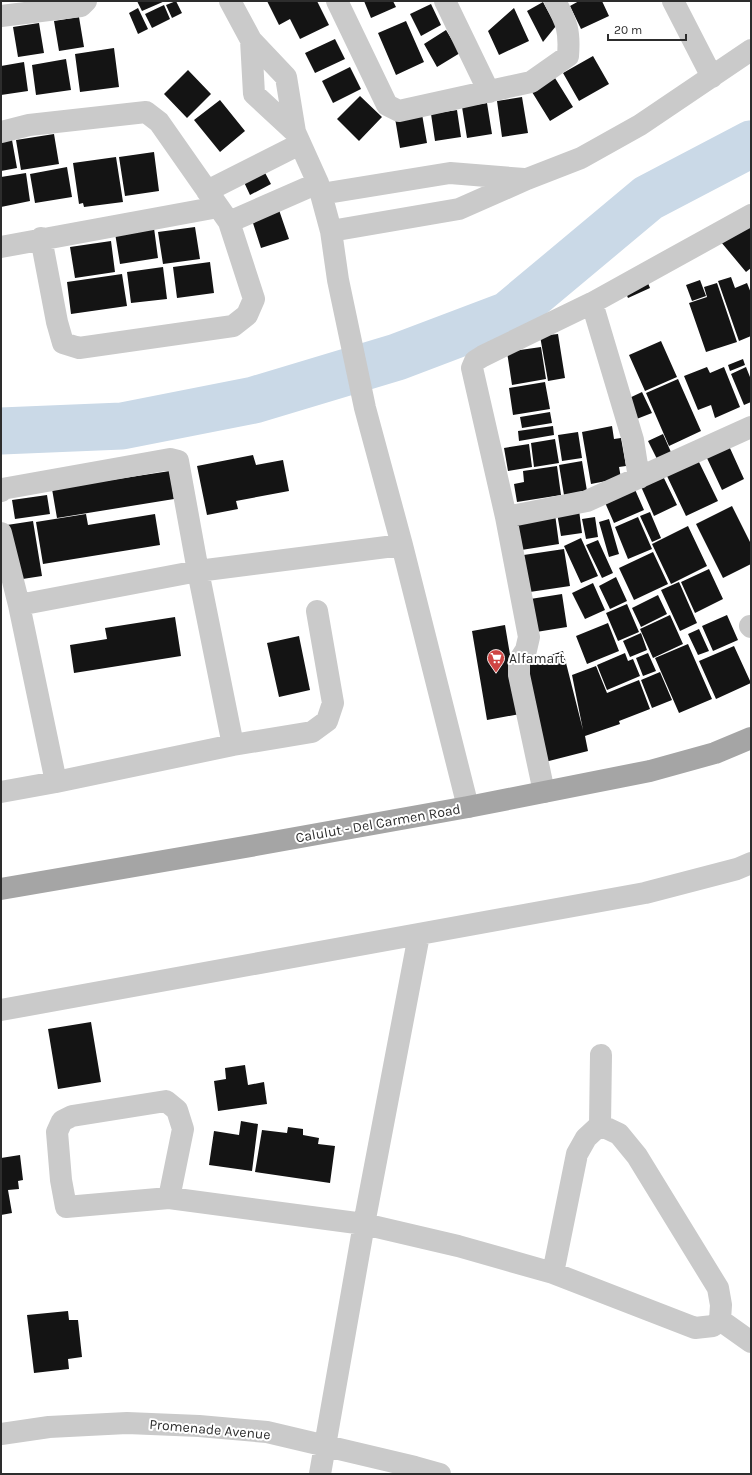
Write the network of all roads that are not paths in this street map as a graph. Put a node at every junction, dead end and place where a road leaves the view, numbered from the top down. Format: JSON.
{"nodes":[{"id":1,"x":86,"y":1,"type":"edge"},
{"id":2,"x":230,"y":1,"type":"edge"},
{"id":3,"x":337,"y":1,"type":"edge"},
{"id":4,"x":444,"y":1,"type":"edge"},
{"id":5,"x":555,"y":1,"type":"edge"},
{"id":6,"x":673,"y":1,"type":"edge"},
{"id":7,"x":2,"y":14,"type":"edge"},
{"id":8,"x":251,"y":40,"type":"junction"},
{"id":9,"x":751,"y":50,"type":"edge"},
{"id":10,"x":712,"y":77,"type":"junction"},
{"id":11,"x":489,"y":92,"type":"junction"},
{"id":12,"x":1,"y":132,"type":"edge"},
{"id":13,"x":298,"y":138,"type":"junction"},
{"id":14,"x":528,"y":179,"type":"junction"},
{"id":15,"x":320,"y":189,"type":"junction"},
{"id":16,"x":218,"y":207,"type":"junction"},
{"id":17,"x":751,"y":216,"type":"edge"},
{"id":18,"x":331,"y":231,"type":"junction"},
{"id":19,"x":41,"y":238,"type":"junction"},
{"id":20,"x":1,"y":246,"type":"edge"},
{"id":21,"x":592,"y":304,"type":"junction"},
{"id":22,"x":751,"y":427,"type":"edge"},
{"id":23,"x":639,"y":478,"type":"junction"},
{"id":24,"x":1,"y":491,"type":"edge"},
{"id":25,"x":506,"y":517,"type":"junction"},
{"id":26,"x":1,"y":533,"type":"edge"},
{"id":27,"x":402,"y":545,"type":"junction"},
{"id":28,"x":198,"y":571,"type":"junction"},
{"id":29,"x":19,"y":605,"type":"junction"},
{"id":30,"x":317,"y":611,"type":"dead end"},
{"id":31,"x":751,"y":738,"type":"edge"},
{"id":32,"x":233,"y":745,"type":"junction"},
{"id":33,"x":56,"y":782,"type":"junction"},
{"id":34,"x":1,"y":792,"type":"edge"},
{"id":35,"x":544,"y":792,"type":"junction"},
{"id":36,"x":468,"y":807,"type":"junction"},
{"id":37,"x":751,"y":863,"type":"edge"},
{"id":38,"x":1,"y":889,"type":"edge"},
{"id":39,"x":419,"y":935,"type":"junction"},
{"id":40,"x":1,"y":1010,"type":"edge"},
{"id":41,"x":601,"y":1055,"type":"dead end"},
{"id":42,"x":600,"y":1125,"type":"junction"},
{"id":43,"x":169,"y":1198,"type":"junction"},
{"id":44,"x":364,"y":1224,"type":"junction"},
{"id":45,"x":553,"y":1273,"type":"junction"},
{"id":46,"x":720,"y":1320,"type":"junction"},
{"id":47,"x":751,"y":1342,"type":"edge"},
{"id":48,"x":1,"y":1434,"type":"edge"},
{"id":49,"x":325,"y":1446,"type":"junction"},
{"id":50,"x":320,"y":1474,"type":"edge"},
{"id":51,"x":440,"y":1474,"type":"edge"}],
"edges":[{"from":1,"to":7,"type":"street"},
{"from":2,"to":8,"type":"street"},
{"from":3,"to":11,"type":"street"},
{"from":4,"to":11,"type":"street"},
{"from":5,"to":11,"type":"street"},
{"from":6,"to":10,"type":"street"},
{"from":8,"to":13,"type":"street"},
{"from":8,"to":13,"type":"street"},
{"from":9,"to":10,"type":"street"},
{"from":10,"to":14,"type":"street"},
{"from":12,"to":16,"type":"street"},
{"from":13,"to":15,"type":"street"},
{"from":13,"to":16,"type":"street"},
{"from":14,"to":15,"type":"street"},
{"from":14,"to":18,"type":"street"},
{"from":15,"to":16,"type":"street"},
{"from":15,"to":18,"type":"street"},
{"from":16,"to":19,"type":"street"},
{"from":16,"to":19,"type":"street"},
{"from":17,"to":21,"type":"street"},
{"from":18,"to":27,"type":"street"},
{"from":19,"to":20,"type":"street"},
{"from":21,"to":23,"type":"street"},
{"from":21,"to":25,"type":"street"},
{"from":22,"to":23,"type":"street"},
{"from":23,"to":25,"type":"street"},
{"from":24,"to":28,"type":"street"},
{"from":25,"to":35,"type":"street"},
{"from":26,"to":29,"type":"street"},
{"from":27,"to":28,"type":"street"},
{"from":27,"to":36,"type":"street"},
{"from":28,"to":29,"type":"street"},
{"from":28,"to":32,"type":"street"},
{"from":29,"to":33,"type":"street"},
{"from":30,"to":32,"type":"street"},
{"from":31,"to":35,"type":"main road","name":"Calulut - Del Carmen Road"},
{"from":32,"to":33,"type":"street"},
{"from":33,"to":34,"type":"street"},
{"from":35,"to":36,"type":"main road","name":"Calulut - Del Carmen Road"},
{"from":36,"to":38,"type":"main road","name":"Calulut - Del Carmen Road"},
{"from":37,"to":39,"type":"street"},
{"from":39,"to":40,"type":"street"},
{"from":39,"to":44,"type":"street"},
{"from":41,"to":42,"type":"street"},
{"from":42,"to":45,"type":"street"},
{"from":42,"to":46,"type":"street"},
{"from":43,"to":43,"type":"street"},
{"from":43,"to":44,"type":"street"},
{"from":44,"to":45,"type":"street"},
{"from":44,"to":49,"type":"street"},
{"from":45,"to":46,"type":"street"},
{"from":46,"to":47,"type":"street"},
{"from":48,"to":49,"type":"street","name":"Promenade Avenue"},
{"from":49,"to":50,"type":"street"},
{"from":49,"to":51,"type":"street","name":"Promenade Avenue"}]}
